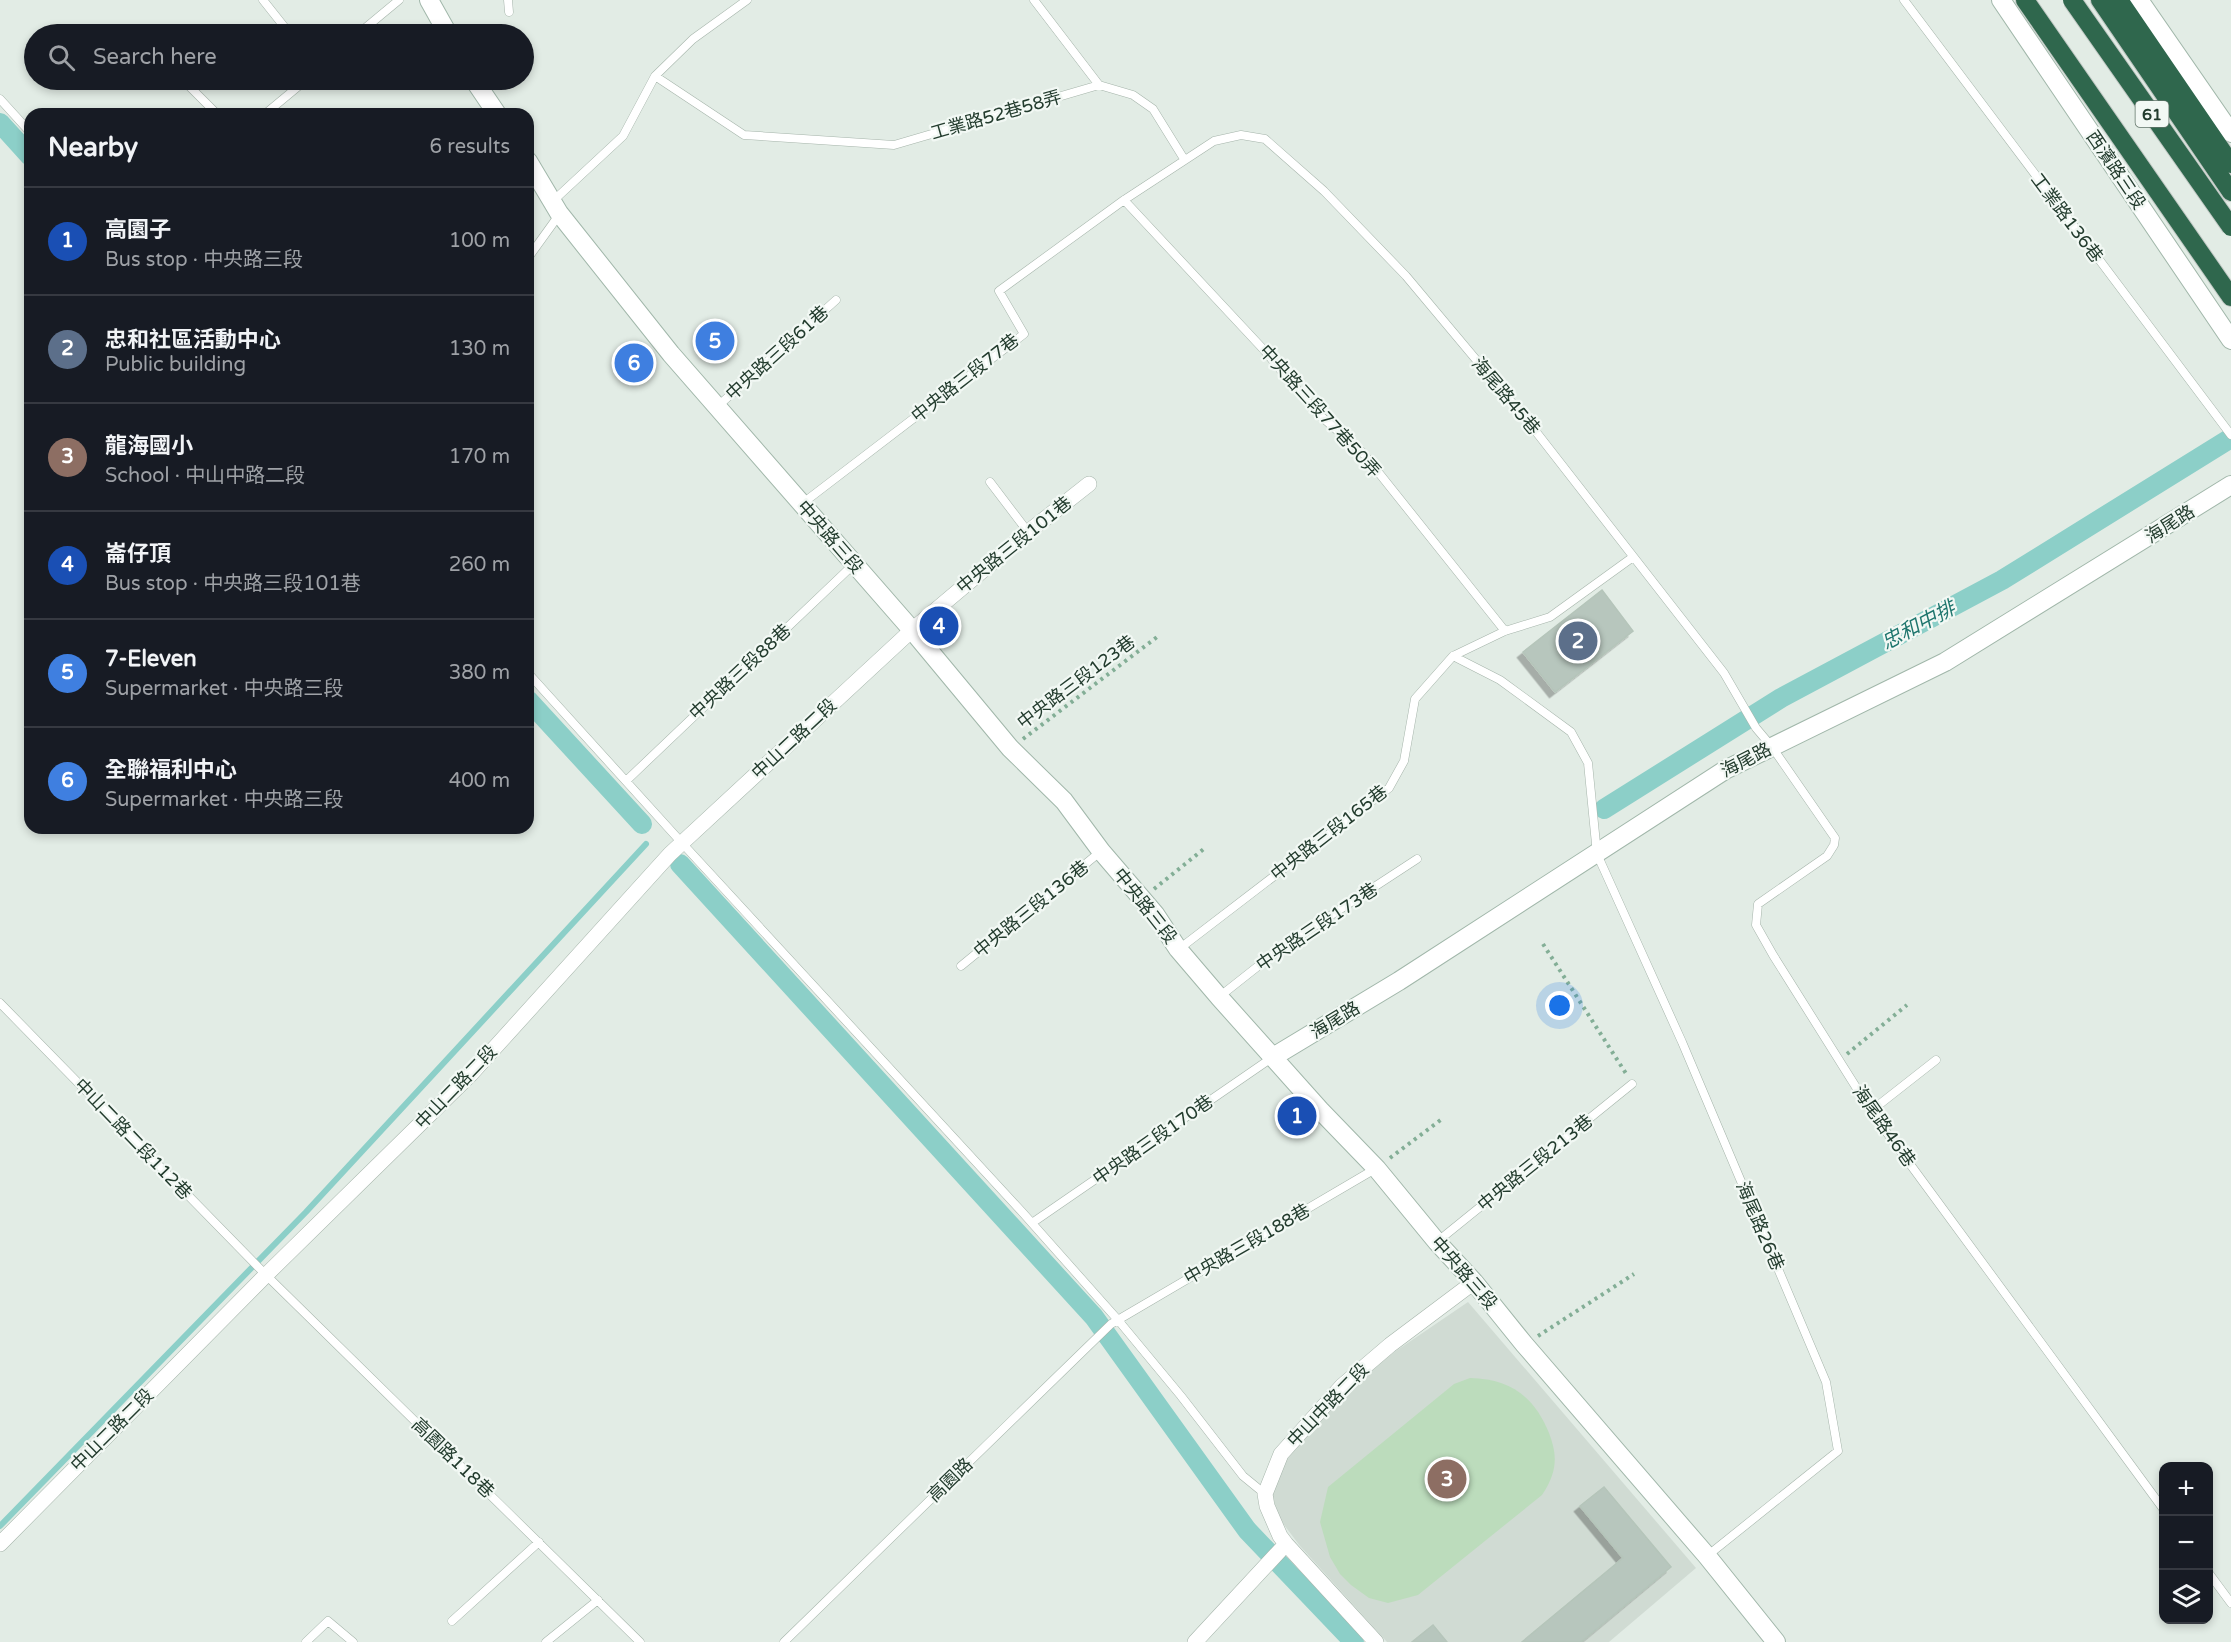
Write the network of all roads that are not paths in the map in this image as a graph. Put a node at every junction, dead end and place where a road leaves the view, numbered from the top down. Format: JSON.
{"nodes":[{"id":1,"x":263,"y":0,"type":"edge"},
{"id":2,"x":399,"y":0,"type":"edge"},
{"id":3,"x":429,"y":0,"type":"edge"},
{"id":4,"x":508,"y":0,"type":"edge"},
{"id":5,"x":747,"y":0,"type":"edge"},
{"id":6,"x":1034,"y":0,"type":"edge"},
{"id":7,"x":1904,"y":0,"type":"edge"},
{"id":8,"x":2001,"y":0,"type":"edge"},
{"id":9,"x":2025,"y":0,"type":"edge"},
{"id":10,"x":2071,"y":0,"type":"edge"},
{"id":11,"x":2100,"y":0,"type":"edge"},
{"id":12,"x":2119,"y":0,"type":"edge"},
{"id":13,"x":2139,"y":0,"type":"edge"},
{"id":14,"x":509,"y":12,"type":"dead end"},
{"id":15,"x":282,"y":24,"type":"edge"},
{"id":16,"x":370,"y":24,"type":"edge"},
{"id":17,"x":442,"y":24,"type":"edge"},
{"id":18,"x":655,"y":76,"type":"junction"},
{"id":19,"x":1099,"y":85,"type":"junction"},
{"id":20,"x":193,"y":90,"type":"edge"},
{"id":21,"x":294,"y":90,"type":"edge"},
{"id":22,"x":481,"y":90,"type":"edge"},
{"id":23,"x":0,"y":99,"type":"edge"},
{"id":24,"x":211,"y":108,"type":"edge"},
{"id":25,"x":273,"y":108,"type":"edge"},
{"id":26,"x":493,"y":108,"type":"edge"},
{"id":27,"x":24,"y":125,"type":"edge"},
{"id":28,"x":2231,"y":133,"type":"edge"},
{"id":29,"x":1184,"y":159,"type":"junction"},
{"id":30,"x":2231,"y":164,"type":"edge"},
{"id":31,"x":534,"y":171,"type":"edge"},
{"id":32,"x":2231,"y":192,"type":"edge"},
{"id":33,"x":2202,"y":194,"type":"junction"},
{"id":34,"x":1124,"y":200,"type":"junction"},
{"id":35,"x":556,"y":207,"type":"junction"},
{"id":36,"x":2231,"y":225,"type":"edge"},
{"id":37,"x":2231,"y":238,"type":"edge"},
{"id":38,"x":534,"y":247,"type":"edge"},
{"id":39,"x":2231,"y":297,"type":"edge"},
{"id":40,"x":836,"y":300,"type":"dead end"},
{"id":41,"x":2231,"y":340,"type":"edge"},
{"id":42,"x":718,"y":406,"type":"junction"},
{"id":43,"x":2231,"y":435,"type":"edge"},
{"id":44,"x":990,"y":482,"type":"dead end"},
{"id":45,"x":1089,"y":484,"type":"dead end"},
{"id":46,"x":2231,"y":485,"type":"edge"},
{"id":47,"x":802,"y":504,"type":"junction"},
{"id":48,"x":1028,"y":532,"type":"junction"},
{"id":49,"x":1633,"y":557,"type":"junction"},
{"id":50,"x":854,"y":564,"type":"junction"},
{"id":51,"x":912,"y":630,"type":"junction"},
{"id":52,"x":1505,"y":631,"type":"junction"},
{"id":53,"x":1453,"y":656,"type":"junction"},
{"id":54,"x":534,"y":680,"type":"edge"},
{"id":55,"x":1772,"y":747,"type":"junction"},
{"id":56,"x":626,"y":780,"type":"junction"},
{"id":57,"x":682,"y":843,"type":"junction"},
{"id":58,"x":1101,"y":851,"type":"junction"},
{"id":59,"x":1597,"y":854,"type":"junction"},
{"id":60,"x":1417,"y":859,"type":"dead end"},
{"id":61,"x":1179,"y":950,"type":"junction"},
{"id":62,"x":961,"y":966,"type":"dead end"},
{"id":63,"x":1219,"y":997,"type":"junction"},
{"id":64,"x":0,"y":1003,"type":"edge"},
{"id":65,"x":1273,"y":1057,"type":"junction"},
{"id":66,"x":1936,"y":1059,"type":"dead end"},
{"id":67,"x":1632,"y":1083,"type":"road end"},
{"id":68,"x":1872,"y":1111,"type":"junction"},
{"id":69,"x":1377,"y":1169,"type":"junction"},
{"id":70,"x":1032,"y":1223,"type":"junction"},
{"id":71,"x":1437,"y":1242,"type":"junction"},
{"id":72,"x":266,"y":1275,"type":"junction"},
{"id":73,"x":1474,"y":1282,"type":"junction"},
{"id":74,"x":1115,"y":1322,"type":"junction"},
{"id":75,"x":1265,"y":1494,"type":"junction"},
{"id":76,"x":2159,"y":1505,"type":"edge"},
{"id":77,"x":539,"y":1542,"type":"junction"},
{"id":78,"x":0,"y":1544,"type":"edge"},
{"id":79,"x":1281,"y":1549,"type":"junction"},
{"id":80,"x":1707,"y":1556,"type":"junction"},
{"id":81,"x":2213,"y":1579,"type":"edge"},
{"id":82,"x":598,"y":1600,"type":"junction"},
{"id":83,"x":2231,"y":1603,"type":"edge"},
{"id":84,"x":452,"y":1621,"type":"dead end"},
{"id":85,"x":306,"y":1642,"type":"edge"},
{"id":86,"x":353,"y":1642,"type":"edge"},
{"id":87,"x":546,"y":1642,"type":"edge"},
{"id":88,"x":640,"y":1642,"type":"edge"},
{"id":89,"x":784,"y":1642,"type":"edge"},
{"id":90,"x":1195,"y":1642,"type":"edge"},
{"id":91,"x":1376,"y":1642,"type":"edge"},
{"id":92,"x":1776,"y":1642,"type":"edge"}],
"edges":[{"from":1,"to":15,"type":"lane"},
{"from":2,"to":16,"type":"lane"},
{"from":3,"to":17,"type":"street"},
{"from":4,"to":14,"type":"lane"},
{"from":5,"to":18,"type":"lane"},
{"from":6,"to":19,"type":"lane"},
{"from":7,"to":43,"type":"lane","name":"工業路136巷"},
{"from":8,"to":41,"type":"street","name":"西濱路三段"},
{"from":9,"to":39,"type":"highway"},
{"from":10,"to":33,"type":"street"},
{"from":10,"to":36,"type":"highway","number":"61","bridge":true},
{"from":11,"to":32,"type":"highway","number":"61"},
{"from":12,"to":30,"type":"highway"},
{"from":13,"to":28,"type":"street"},
{"from":18,"to":19,"type":"lane","name":"工業路52巷58弄"},
{"from":18,"to":35,"type":"lane"},
{"from":19,"to":29,"type":"lane"},
{"from":20,"to":24,"type":"lane"},
{"from":21,"to":25,"type":"lane"},
{"from":22,"to":26,"type":"street"},
{"from":23,"to":27,"type":"lane"},
{"from":29,"to":34,"type":"lane","name":"中央路三段77巷"},
{"from":29,"to":49,"type":"lane","name":"海尾路45巷"},
{"from":31,"to":35,"type":"street","name":"中央路三段"},
{"from":33,"to":36,"type":"street"},
{"from":33,"to":37,"type":"street"},
{"from":34,"to":47,"type":"lane","name":"中央路三段77巷"},
{"from":34,"to":52,"type":"lane","name":"中央路三段77巷50弄"},
{"from":35,"to":38,"type":"lane"},
{"from":35,"to":42,"type":"street","name":"中央路三段"},
{"from":40,"to":42,"type":"lane","name":"中央路三段61巷"},
{"from":42,"to":47,"type":"street","name":"中央路三段"},
{"from":44,"to":48,"type":"lane"},
{"from":45,"to":48,"type":"street","name":"中央路三段101巷"},
{"from":46,"to":55,"type":"street","name":"海尾路"},
{"from":47,"to":50,"type":"street","name":"中央路三段"},
{"from":48,"to":51,"type":"street","name":"中央路三段101巷"},
{"from":49,"to":52,"type":"lane"},
{"from":49,"to":55,"type":"lane","name":"海尾路45巷"},
{"from":50,"to":51,"type":"street","name":"中央路三段"},
{"from":50,"to":56,"type":"lane","name":"中央路三段88巷"},
{"from":51,"to":57,"type":"street","name":"中山二路二段"},
{"from":51,"to":58,"type":"street","name":"中央路三段"},
{"from":52,"to":53,"type":"lane"},
{"from":53,"to":59,"type":"lane"},
{"from":53,"to":61,"type":"lane","name":"中央路三段165巷"},
{"from":54,"to":56,"type":"lane"},
{"from":55,"to":59,"type":"street","name":"海尾路"},
{"from":55,"to":68,"type":"lane","name":"海尾路46巷"},
{"from":56,"to":57,"type":"lane"},
{"from":57,"to":70,"type":"lane"},
{"from":57,"to":72,"type":"street","name":"中山二路二段"},
{"from":58,"to":61,"type":"street","name":"中央路三段"},
{"from":58,"to":62,"type":"lane","name":"中央路三段136巷"},
{"from":59,"to":65,"type":"street","name":"海尾路"},
{"from":59,"to":80,"type":"lane","name":"海尾路26巷"},
{"from":60,"to":63,"type":"lane","name":"中央路三段173巷"},
{"from":61,"to":63,"type":"street","name":"中央路三段"},
{"from":63,"to":65,"type":"street","name":"中央路三段"},
{"from":64,"to":72,"type":"lane","name":"中山二路二段112巷"},
{"from":65,"to":69,"type":"street","name":"中央路三段"},
{"from":65,"to":70,"type":"lane","name":"中央路三段170巷"},
{"from":66,"to":68,"type":"lane"},
{"from":67,"to":71,"type":"lane","name":"中央路三段213巷"},
{"from":68,"to":76,"type":"lane","name":"海尾路46巷"},
{"from":69,"to":71,"type":"street","name":"中央路三段"},
{"from":69,"to":74,"type":"lane","name":"中央路三段188巷"},
{"from":70,"to":74,"type":"lane"},
{"from":71,"to":73,"type":"street","name":"中央路三段"},
{"from":72,"to":77,"type":"lane","name":"高園路118巷"},
{"from":72,"to":78,"type":"street","name":"中山二路二段"},
{"from":73,"to":75,"type":"street","name":"中山中路二段"},
{"from":73,"to":80,"type":"street","name":"中央路三段"},
{"from":74,"to":75,"type":"lane"},
{"from":74,"to":89,"type":"lane","name":"高園路"},
{"from":75,"to":79,"type":"street"},
{"from":77,"to":82,"type":"lane","name":"高園路118巷"},
{"from":77,"to":84,"type":"lane"},
{"from":79,"to":90,"type":"street"},
{"from":79,"to":91,"type":"street"},
{"from":80,"to":92,"type":"street","name":"中央路三段"},
{"from":81,"to":83,"type":"lane"},
{"from":82,"to":87,"type":"lane"},
{"from":82,"to":88,"type":"lane","name":"高園路118巷"},
{"from":85,"to":86,"type":"lane"}]}
